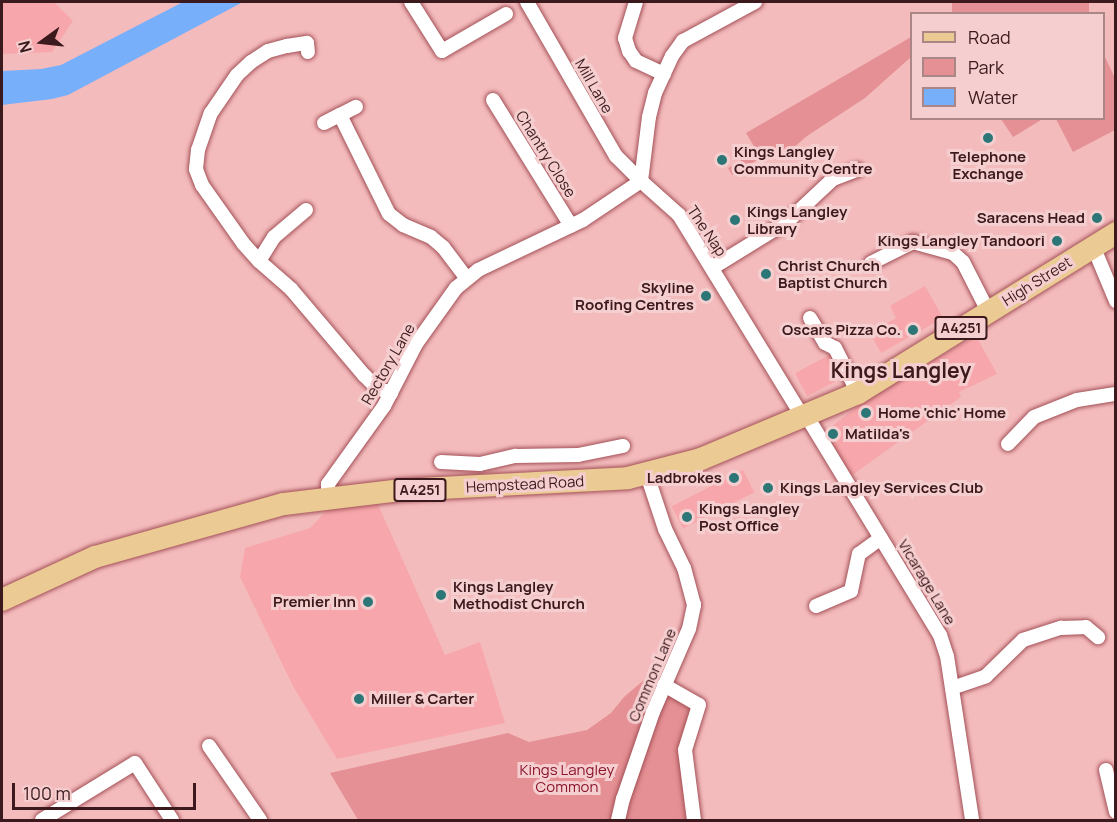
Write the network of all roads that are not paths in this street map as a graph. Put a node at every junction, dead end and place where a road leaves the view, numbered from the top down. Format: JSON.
{"nodes":[{"id":1,"x":411,"y":2,"type":"edge"},
{"id":2,"x":527,"y":2,"type":"edge"},
{"id":3,"x":636,"y":2,"type":"edge"},
{"id":4,"x":755,"y":2,"type":"edge"},
{"id":5,"x":506,"y":14,"type":"dead end"},
{"id":6,"x":307,"y":43,"type":"dead end"},
{"id":7,"x":664,"y":74,"type":"junction"},
{"id":8,"x":493,"y":100,"type":"dead end"},
{"id":9,"x":356,"y":107,"type":"dead end"},
{"id":10,"x":340,"y":115,"type":"junction"},
{"id":11,"x":324,"y":123,"type":"dead end"},
{"id":12,"x":857,"y":170,"type":"dead end"},
{"id":13,"x":641,"y":181,"type":"junction"},
{"id":14,"x":306,"y":210,"type":"dead end"},
{"id":15,"x":571,"y":226,"type":"junction"},
{"id":16,"x":1116,"y":233,"type":"edge"},
{"id":17,"x":1093,"y":246,"type":"junction"},
{"id":18,"x":259,"y":261,"type":"junction"},
{"id":19,"x":871,"y":263,"type":"dead end"},
{"id":20,"x":712,"y":268,"type":"junction"},
{"id":21,"x":466,"y":278,"type":"junction"},
{"id":22,"x":1116,"y":301,"type":"edge"},
{"id":23,"x":988,"y":311,"type":"junction"},
{"id":24,"x":810,"y":318,"type":"dead end"},
{"id":25,"x":391,"y":393,"type":"junction"},
{"id":26,"x":858,"y":393,"type":"junction"},
{"id":27,"x":1116,"y":394,"type":"edge"},
{"id":28,"x":804,"y":416,"type":"junction"},
{"id":29,"x":1008,"y":444,"type":"dead end"},
{"id":30,"x":623,"y":446,"type":"dead end"},
{"id":31,"x":526,"y":457,"type":"junction"},
{"id":32,"x":441,"y":462,"type":"dead end"},
{"id":33,"x":647,"y":475,"type":"junction"},
{"id":34,"x":527,"y":485,"type":"junction"},
{"id":35,"x":328,"y":500,"type":"junction"},
{"id":36,"x":882,"y":538,"type":"junction"},
{"id":37,"x":2,"y":600,"type":"edge"},
{"id":38,"x":816,"y":606,"type":"dead end"},
{"id":39,"x":1098,"y":637,"type":"dead end"},
{"id":40,"x":664,"y":686,"type":"junction"},
{"id":41,"x":952,"y":688,"type":"junction"},
{"id":42,"x":209,"y":746,"type":"dead end"},
{"id":43,"x":1106,"y":770,"type":"dead end"},
{"id":44,"x":1116,"y":812,"type":"edge"},
{"id":45,"x":42,"y":820,"type":"edge"},
{"id":46,"x":172,"y":820,"type":"edge"},
{"id":47,"x":260,"y":820,"type":"edge"},
{"id":48,"x":618,"y":820,"type":"edge"},
{"id":49,"x":694,"y":820,"type":"edge"},
{"id":50,"x":972,"y":820,"type":"edge"}],
"edges":[{"from":1,"to":5,"type":"street"},
{"from":2,"to":13,"type":"street","name":"Mill Lane"},
{"from":3,"to":7,"type":"street"},
{"from":4,"to":7,"type":"street"},
{"from":6,"to":18,"type":"street"},
{"from":7,"to":13,"type":"street"},
{"from":8,"to":15,"type":"street","name":"Chantry Close"},
{"from":9,"to":10,"type":"street"},
{"from":10,"to":11,"type":"street"},
{"from":10,"to":21,"type":"street"},
{"from":12,"to":20,"type":"street"},
{"from":13,"to":15,"type":"street"},
{"from":13,"to":20,"type":"street","name":"The Nap"},
{"from":14,"to":18,"type":"street"},
{"from":15,"to":21,"type":"street"},
{"from":16,"to":17,"type":"main road","name":"High Street","number":"A4251"},
{"from":17,"to":22,"type":"street"},
{"from":17,"to":23,"type":"main road","name":"High Street","number":"A4251"},
{"from":18,"to":25,"type":"street"},
{"from":19,"to":23,"type":"street"},
{"from":20,"to":28,"type":"street","name":"The Nap"},
{"from":21,"to":25,"type":"street","name":"Rectory Lane"},
{"from":23,"to":26,"type":"main road","name":"High Street","number":"A4251"},
{"from":24,"to":26,"type":"street"},
{"from":25,"to":35,"type":"street","name":"Rectory Lane"},
{"from":26,"to":28,"type":"main road","name":"High Street","number":"A4251"},
{"from":27,"to":29,"type":"street"},
{"from":28,"to":33,"type":"main road","name":"Hempstead Road","number":"A4251"},
{"from":28,"to":36,"type":"street","name":"Vicarage Lane"},
{"from":30,"to":31,"type":"street"},
{"from":31,"to":32,"type":"street"},
{"from":31,"to":34,"type":"street"},
{"from":33,"to":34,"type":"main road","name":"Hempstead Road","number":"A4251"},
{"from":33,"to":40,"type":"street","name":"Common Lane"},
{"from":34,"to":35,"type":"main road","name":"Hempstead Road","number":"A4251"},
{"from":35,"to":37,"type":"main road","name":"Hempstead Road","number":"A4251"},
{"from":36,"to":38,"type":"street"},
{"from":36,"to":41,"type":"street","name":"Vicarage Lane"},
{"from":39,"to":41,"type":"street"},
{"from":40,"to":48,"type":"street","name":"Common Lane"},
{"from":40,"to":49,"type":"street"},
{"from":41,"to":50,"type":"street","name":"Vicarage Lane"},
{"from":42,"to":47,"type":"street"},
{"from":43,"to":44,"type":"street"},
{"from":45,"to":46,"type":"street"}]}
